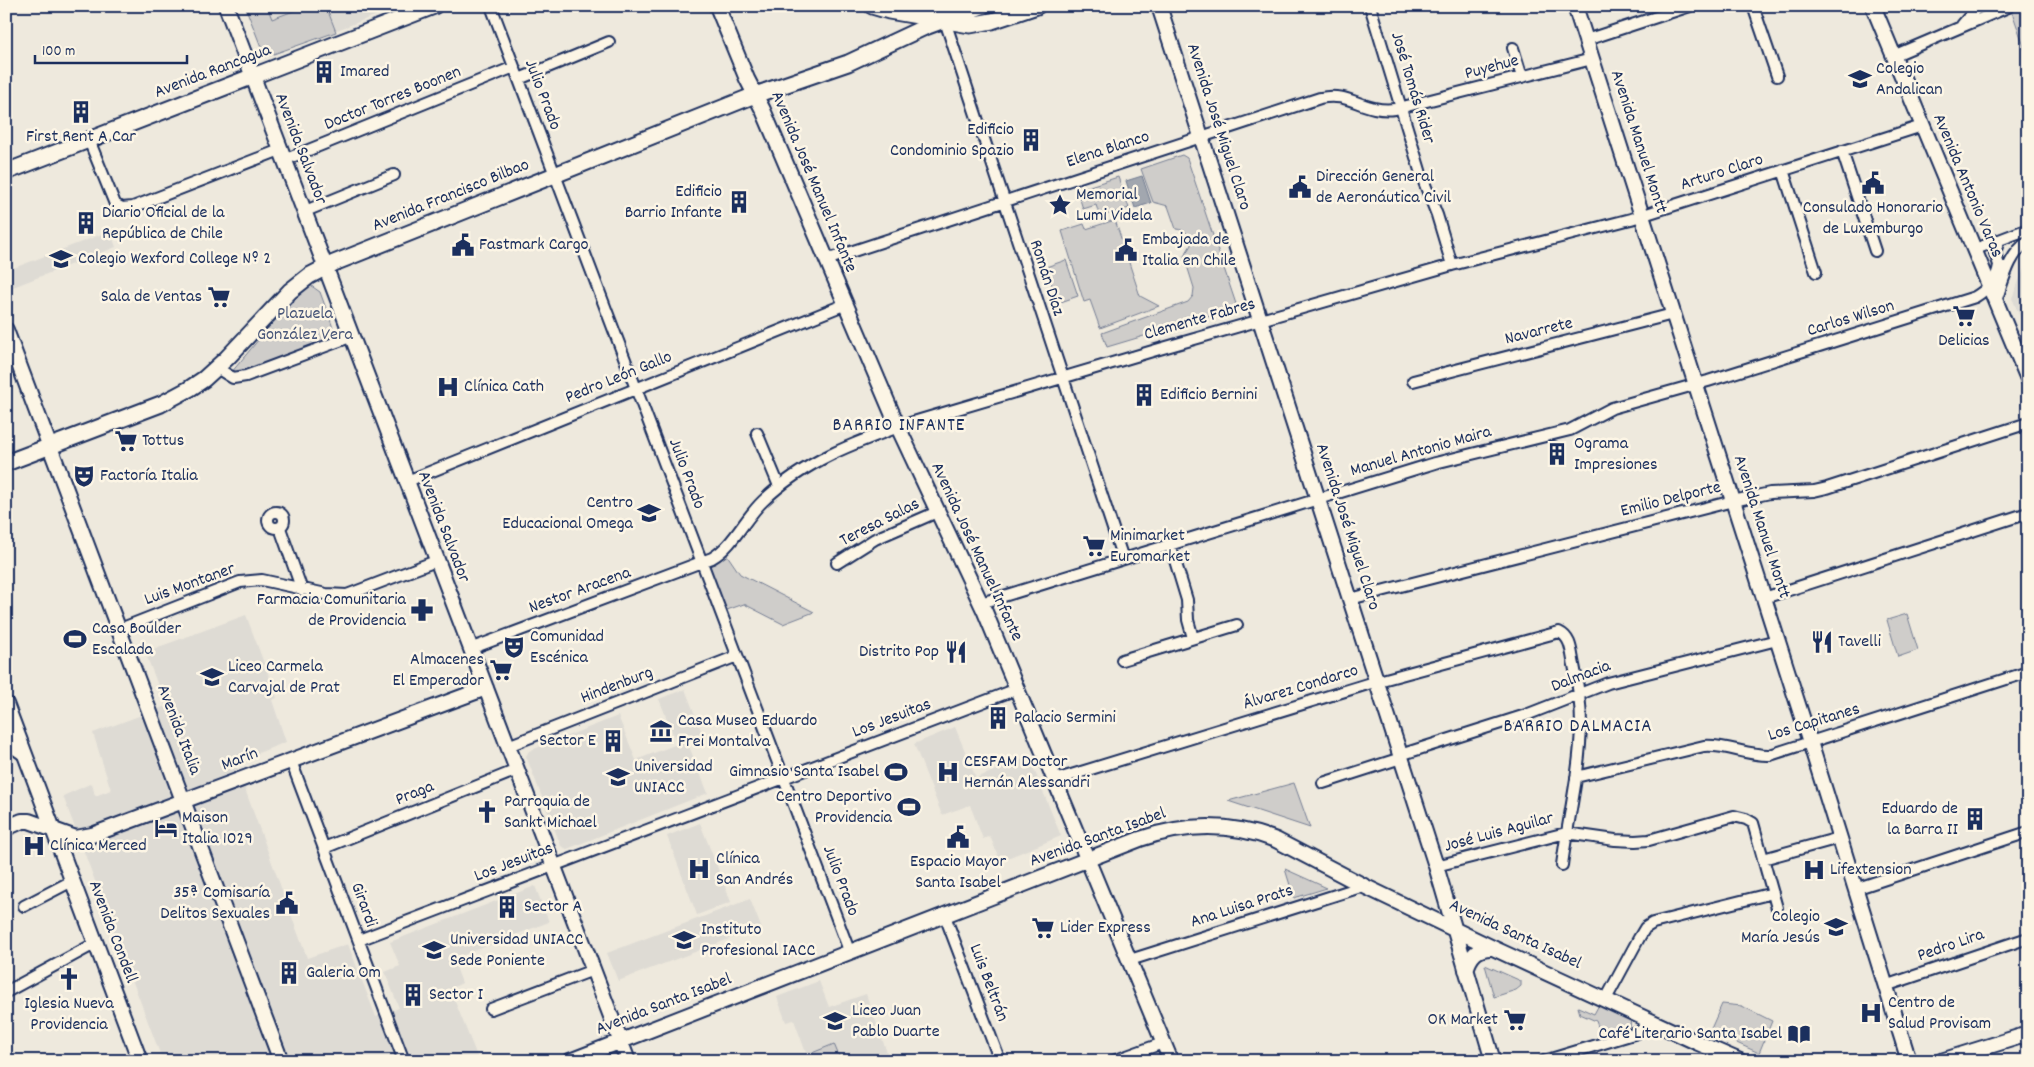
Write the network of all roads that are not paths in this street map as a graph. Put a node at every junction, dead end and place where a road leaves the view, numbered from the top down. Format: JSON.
{"nodes":[{"id":1,"x":226,"y":6,"type":"edge"},
{"id":2,"x":434,"y":6,"type":"edge"},
{"id":3,"x":491,"y":6,"type":"edge"},
{"id":4,"x":718,"y":6,"type":"edge"},
{"id":5,"x":872,"y":6,"type":"edge"},
{"id":6,"x":982,"y":6,"type":"edge"},
{"id":7,"x":1037,"y":6,"type":"edge"},
{"id":8,"x":1159,"y":6,"type":"edge"},
{"id":9,"x":1370,"y":6,"type":"edge"},
{"id":10,"x":1575,"y":6,"type":"edge"},
{"id":11,"x":1690,"y":6,"type":"edge"},
{"id":12,"x":1753,"y":6,"type":"edge"},
{"id":13,"x":1873,"y":6,"type":"edge"},
{"id":14,"x":1978,"y":6,"type":"edge"},
{"id":15,"x":2008,"y":7,"type":"edge"},
{"id":16,"x":942,"y":13,"type":"edge"},
{"id":17,"x":1961,"y":26,"type":"junction"},
{"id":18,"x":1586,"y":40,"type":"junction"},
{"id":19,"x":609,"y":42,"type":"dead end"},
{"id":20,"x":1513,"y":48,"type":"dead end"},
{"id":21,"x":1893,"y":56,"type":"junction"},
{"id":22,"x":1592,"y":59,"type":"junction"},
{"id":23,"x":514,"y":67,"type":"junction"},
{"id":24,"x":252,"y":76,"type":"junction"},
{"id":25,"x":1777,"y":76,"type":"dead end"},
{"id":26,"x":1522,"y":77,"type":"junction"},
{"id":27,"x":519,"y":79,"type":"junction"},
{"id":28,"x":755,"y":95,"type":"junction"},
{"id":29,"x":1401,"y":108,"type":"junction"},
{"id":30,"x":1922,"y":126,"type":"junction"},
{"id":31,"x":1201,"y":136,"type":"junction"},
{"id":32,"x":89,"y":140,"type":"junction"},
{"id":33,"x":1842,"y":151,"type":"junction"},
{"id":34,"x":282,"y":155,"type":"junction"},
{"id":35,"x":1783,"y":170,"type":"junction"},
{"id":36,"x":6,"y":172,"type":"edge"},
{"id":37,"x":555,"y":174,"type":"junction"},
{"id":38,"x":394,"y":175,"type":"dead end"},
{"id":39,"x":1004,"y":201,"type":"junction"},
{"id":40,"x":303,"y":212,"type":"junction"},
{"id":41,"x":1642,"y":216,"type":"junction"},
{"id":42,"x":2028,"y":229,"type":"edge"},
{"id":43,"x":1999,"y":240,"type":"junction"},
{"id":44,"x":2028,"y":242,"type":"edge"},
{"id":45,"x":1973,"y":250,"type":"junction"},
{"id":46,"x":1875,"y":251,"type":"dead end"},
{"id":47,"x":826,"y":260,"type":"junction"},
{"id":48,"x":1452,"y":265,"type":"junction"},
{"id":49,"x":2004,"y":265,"type":"junction"},
{"id":50,"x":324,"y":268,"type":"junction"},
{"id":51,"x":1816,"y":272,"type":"dead end"},
{"id":52,"x":1989,"y":286,"type":"junction"},
{"id":53,"x":1996,"y":301,"type":"junction"},
{"id":54,"x":846,"y":304,"type":"junction"},
{"id":55,"x":1673,"y":314,"type":"junction"},
{"id":56,"x":1260,"y":319,"type":"junction"},
{"id":57,"x":6,"y":330,"type":"edge"},
{"id":58,"x":350,"y":337,"type":"junction"},
{"id":59,"x":217,"y":368,"type":"junction"},
{"id":60,"x":1063,"y":378,"type":"junction"},
{"id":61,"x":2028,"y":379,"type":"edge"},
{"id":62,"x":1413,"y":380,"type":"dead end"},
{"id":63,"x":1696,"y":385,"type":"junction"},
{"id":64,"x":636,"y":388,"type":"junction"},
{"id":65,"x":2028,"y":423,"type":"edge"},
{"id":66,"x":898,"y":427,"type":"junction"},
{"id":67,"x":756,"y":433,"type":"dead end"},
{"id":68,"x":49,"y":446,"type":"junction"},
{"id":69,"x":6,"y":463,"type":"edge"},
{"id":70,"x":405,"y":482,"type":"junction"},
{"id":71,"x":779,"y":486,"type":"junction"},
{"id":72,"x":1318,"y":498,"type":"junction"},
{"id":73,"x":1733,"y":501,"type":"junction"},
{"id":74,"x":937,"y":512,"type":"junction"},
{"id":75,"x":2028,"y":513,"type":"edge"},
{"id":76,"x":280,"y":528,"type":"dead end"},
{"id":77,"x":1170,"y":544,"type":"junction"},
{"id":78,"x":1123,"y":559,"type":"junction"},
{"id":79,"x":436,"y":561,"type":"junction"},
{"id":80,"x":702,"y":563,"type":"junction"},
{"id":81,"x":837,"y":563,"type":"dead end"},
{"id":82,"x":302,"y":590,"type":"junction"},
{"id":83,"x":1350,"y":598,"type":"junction"},
{"id":84,"x":1764,"y":598,"type":"junction"},
{"id":85,"x":981,"y":603,"type":"junction"},
{"id":86,"x":1237,"y":624,"type":"dead end"},
{"id":87,"x":120,"y":629,"type":"junction"},
{"id":88,"x":1193,"y":638,"type":"junction"},
{"id":89,"x":1777,"y":640,"type":"junction"},
{"id":90,"x":470,"y":649,"type":"junction"},
{"id":91,"x":737,"y":656,"type":"junction"},
{"id":92,"x":1122,"y":660,"type":"dead end"},
{"id":93,"x":2028,"y":672,"type":"edge"},
{"id":94,"x":1377,"y":682,"type":"junction"},
{"id":95,"x":486,"y":688,"type":"junction"},
{"id":96,"x":1017,"y":689,"type":"junction"},
{"id":97,"x":1579,"y":694,"type":"junction"},
{"id":98,"x":6,"y":704,"type":"edge"},
{"id":99,"x":1810,"y":742,"type":"junction"},
{"id":100,"x":6,"y":743,"type":"edge"},
{"id":101,"x":508,"y":746,"type":"junction"},
{"id":102,"x":1401,"y":757,"type":"junction"},
{"id":103,"x":26,"y":758,"type":"junction"},
{"id":104,"x":291,"y":761,"type":"junction"},
{"id":105,"x":517,"y":770,"type":"junction"},
{"id":106,"x":1576,"y":777,"type":"junction"},
{"id":107,"x":784,"y":778,"type":"junction"},
{"id":108,"x":1054,"y":780,"type":"junction"},
{"id":109,"x":1323,"y":783,"type":"dead end"},
{"id":110,"x":185,"y":801,"type":"junction"},
{"id":111,"x":6,"y":828,"type":"edge"},
{"id":112,"x":53,"y":830,"type":"junction"},
{"id":113,"x":2028,"y":832,"type":"edge"},
{"id":114,"x":1566,"y":833,"type":"junction"},
{"id":115,"x":1839,"y":838,"type":"junction"},
{"id":116,"x":324,"y":848,"type":"junction"},
{"id":117,"x":1763,"y":859,"type":"junction"},
{"id":118,"x":1088,"y":860,"type":"junction"},
{"id":119,"x":1562,"y":865,"type":"dead end"},
{"id":120,"x":554,"y":866,"type":"junction"},
{"id":121,"x":1436,"y":866,"type":"junction"},
{"id":122,"x":72,"y":881,"type":"junction"},
{"id":123,"x":1364,"y":886,"type":"junction"},
{"id":124,"x":1855,"y":889,"type":"junction"},
{"id":125,"x":1773,"y":893,"type":"junction"},
{"id":126,"x":24,"y":906,"type":"dead end"},
{"id":127,"x":1778,"y":908,"type":"dead end"},
{"id":128,"x":945,"y":916,"type":"junction"},
{"id":129,"x":1453,"y":927,"type":"junction"},
{"id":130,"x":2028,"y":938,"type":"edge"},
{"id":131,"x":359,"y":940,"type":"junction"},
{"id":132,"x":96,"y":943,"type":"junction"},
{"id":133,"x":1493,"y":948,"type":"junction"},
{"id":134,"x":850,"y":953,"type":"junction"},
{"id":135,"x":1130,"y":960,"type":"junction"},
{"id":136,"x":593,"y":970,"type":"junction"},
{"id":137,"x":1466,"y":970,"type":"junction"},
{"id":138,"x":1886,"y":986,"type":"junction"},
{"id":139,"x":6,"y":992,"type":"edge"},
{"id":140,"x":1606,"y":999,"type":"junction"},
{"id":141,"x":491,"y":1009,"type":"dead end"},
{"id":142,"x":1647,"y":1020,"type":"junction"},
{"id":143,"x":2028,"y":1034,"type":"edge"},
{"id":144,"x":620,"y":1042,"type":"junction"},
{"id":145,"x":1163,"y":1042,"type":"junction"},
{"id":146,"x":137,"y":1060,"type":"edge"},
{"id":147,"x":281,"y":1061,"type":"edge"},
{"id":148,"x":404,"y":1061,"type":"edge"},
{"id":149,"x":570,"y":1061,"type":"edge"},
{"id":150,"x":628,"y":1061,"type":"edge"},
{"id":151,"x":1000,"y":1061,"type":"edge"},
{"id":152,"x":1113,"y":1061,"type":"edge"},
{"id":153,"x":1171,"y":1061,"type":"edge"},
{"id":154,"x":1493,"y":1061,"type":"edge"},
{"id":155,"x":1544,"y":1061,"type":"edge"},
{"id":156,"x":1740,"y":1061,"type":"edge"},
{"id":157,"x":1909,"y":1061,"type":"edge"},
{"id":158,"x":1942,"y":1061,"type":"edge"}],
"edges":[{"from":1,"to":24,"type":"main road","name":"Avenida Salvador"},
{"from":2,"to":24,"type":"main road","name":"Avenida Rancagua"},
{"from":3,"to":23,"type":"street","name":"Julio Prado"},
{"from":4,"to":28,"type":"main road","name":"Avenida José Manuel Infante"},
{"from":5,"to":16,"type":"main road"},
{"from":6,"to":16,"type":"main road","name":"Avenida Francisco Bilbao"},
{"from":7,"to":16,"type":"main road"},
{"from":8,"to":31,"type":"main road","name":"Avenida José Miguel Claro"},
{"from":9,"to":29,"type":"street","name":"José Tomás Rider"},
{"from":10,"to":18,"type":"main road","name":"Avenida Manuel Montt"},
{"from":11,"to":18,"type":"street"},
{"from":12,"to":25,"type":"street"},
{"from":13,"to":21,"type":"main road","name":"Avenida Antonio Varas"},
{"from":14,"to":17,"type":"street"},
{"from":15,"to":17,"type":"street"},
{"from":16,"to":28,"type":"main road","name":"Avenida Francisco Bilbao"},
{"from":16,"to":39,"type":"street","name":"Román Díaz"},
{"from":17,"to":21,"type":"street"},
{"from":18,"to":22,"type":"main road","name":"Avenida Manuel Montt"},
{"from":19,"to":27,"type":"street"},
{"from":20,"to":26,"type":"street"},
{"from":21,"to":30,"type":"main road","name":"Avenida Antonio Varas"},
{"from":22,"to":26,"type":"street","name":"Puyehue"},
{"from":22,"to":41,"type":"main road","name":"Avenida Manuel Montt"},
{"from":23,"to":27,"type":"street","name":"Julio Prado"},
{"from":23,"to":34,"type":"street","name":"Doctor Torres Boonen"},
{"from":24,"to":32,"type":"main road","name":"Avenida Rancagua"},
{"from":24,"to":34,"type":"main road","name":"Avenida Salvador"},
{"from":26,"to":29,"type":"street","name":"Puyehue"},
{"from":27,"to":37,"type":"street","name":"Julio Prado"},
{"from":28,"to":37,"type":"main road","name":"Avenida Francisco Bilbao"},
{"from":28,"to":47,"type":"main road","name":"Avenida José Manuel Infante"},
{"from":29,"to":31,"type":"street","name":"Elena Blanco"},
{"from":29,"to":48,"type":"street","name":"José Tomás Rider"},
{"from":30,"to":33,"type":"street","name":"Arturo Claro"},
{"from":30,"to":45,"type":"main road","name":"Avenida Antonio Varas"},
{"from":31,"to":39,"type":"street","name":"Elena Blanco"},
{"from":31,"to":56,"type":"main road","name":"Avenida José Miguel Claro"},
{"from":32,"to":34,"type":"street","name":"Doctor Torres Boonen"},
{"from":32,"to":36,"type":"main road","name":"Avenida Rancagua"},
{"from":33,"to":35,"type":"street","name":"Arturo Claro"},
{"from":33,"to":46,"type":"street"},
{"from":34,"to":40,"type":"main road","name":"Avenida Salvador"},
{"from":35,"to":41,"type":"street","name":"Arturo Claro"},
{"from":35,"to":51,"type":"street","name":"Arturo Claro"},
{"from":37,"to":50,"type":"main road","name":"Avenida Francisco Bilbao"},
{"from":37,"to":64,"type":"street","name":"Julio Prado"},
{"from":38,"to":40,"type":"street"},
{"from":39,"to":47,"type":"street","name":"Elena Blanco"},
{"from":39,"to":60,"type":"street","name":"Román Díaz"},
{"from":40,"to":50,"type":"main road","name":"Avenida Salvador"},
{"from":41,"to":48,"type":"street","name":"Clemente Fabres"},
{"from":41,"to":55,"type":"main road","name":"Avenida Manuel Montt"},
{"from":42,"to":43,"type":"street"},
{"from":43,"to":45,"type":"street"},
{"from":43,"to":49,"type":"street"},
{"from":44,"to":49,"type":"street"},
{"from":45,"to":52,"type":"main road","name":"Avenida Antonio Varas"},
{"from":47,"to":54,"type":"main road","name":"Avenida José Manuel Infante"},
{"from":48,"to":56,"type":"street","name":"Clemente Fabres"},
{"from":49,"to":52,"type":"street"},
{"from":49,"to":53,"type":"street"},
{"from":50,"to":58,"type":"main road","name":"Avenida Salvador"},
{"from":50,"to":59,"type":"main road","name":"Avenida Francisco Bilbao"},
{"from":52,"to":53,"type":"main road","name":"Avenida Antonio Varas"},
{"from":52,"to":63,"type":"street","name":"Carlos Wilson"},
{"from":53,"to":61,"type":"main road","name":"Avenida Antonio Varas"},
{"from":54,"to":64,"type":"street","name":"Pedro León Gallo"},
{"from":54,"to":66,"type":"main road","name":"Avenida José Manuel Infante"},
{"from":55,"to":62,"type":"street","name":"Navarrete"},
{"from":55,"to":63,"type":"main road","name":"Avenida Manuel Montt"},
{"from":56,"to":60,"type":"street","name":"Clemente Fabres"},
{"from":56,"to":72,"type":"main road","name":"Avenida José Miguel Claro"},
{"from":57,"to":68,"type":"main road","name":"Avenida Italia"},
{"from":58,"to":59,"type":"street"},
{"from":58,"to":70,"type":"main road","name":"Avenida Salvador"},
{"from":59,"to":68,"type":"main road","name":"Avenida Francisco Bilbao"},
{"from":60,"to":66,"type":"street","name":"Clemente Fabres"},
{"from":60,"to":78,"type":"street","name":"Román Díaz"},
{"from":63,"to":72,"type":"street","name":"Manuel Antonio Maira"},
{"from":63,"to":73,"type":"main road","name":"Avenida Manuel Montt"},
{"from":64,"to":70,"type":"street","name":"Pedro León Gallo"},
{"from":64,"to":80,"type":"street","name":"Julio Prado"},
{"from":65,"to":73,"type":"street","name":"Emilio Delporte"},
{"from":66,"to":71,"type":"street","name":"Clemente Fabres"},
{"from":66,"to":74,"type":"main road","name":"Avenida José Manuel Infante"},
{"from":67,"to":71,"type":"street"},
{"from":68,"to":69,"type":"main road","name":"Avenida Francisco Bilbao"},
{"from":68,"to":87,"type":"main road","name":"Avenida Italia"},
{"from":70,"to":79,"type":"main road","name":"Avenida Salvador"},
{"from":71,"to":80,"type":"street","name":"Clemente Fabres"},
{"from":72,"to":77,"type":"street","name":"Manuel Antonio Maira"},
{"from":72,"to":83,"type":"main road","name":"Avenida José Miguel Claro"},
{"from":73,"to":83,"type":"street","name":"Emilio Delporte"},
{"from":73,"to":84,"type":"main road","name":"Avenida Manuel Montt"},
{"from":74,"to":81,"type":"street","name":"Teresa Salas"},
{"from":74,"to":85,"type":"main road","name":"Avenida José Manuel Infante"},
{"from":75,"to":84,"type":"street"},
{"from":76,"to":82,"type":"street"},
{"from":77,"to":78,"type":"street","name":"Manuel Antonio Maira"},
{"from":77,"to":88,"type":"street"},
{"from":78,"to":85,"type":"street","name":"Manuel Antonio Maira"},
{"from":79,"to":82,"type":"street","name":"Luis Montaner"},
{"from":79,"to":90,"type":"main road","name":"Avenida Salvador"},
{"from":80,"to":90,"type":"street","name":"Nestor Aracena"},
{"from":80,"to":91,"type":"street","name":"Julio Prado"},
{"from":82,"to":87,"type":"street","name":"Luis Montaner"},
{"from":83,"to":94,"type":"main road","name":"Avenida José Miguel Claro"},
{"from":84,"to":89,"type":"main road","name":"Avenida Manuel Montt"},
{"from":85,"to":96,"type":"main road","name":"Avenida José Manuel Infante"},
{"from":86,"to":88,"type":"street"},
{"from":87,"to":110,"type":"main road","name":"Avenida Italia"},
{"from":88,"to":92,"type":"street"},
{"from":89,"to":97,"type":"street","name":"Dalmacia"},
{"from":89,"to":99,"type":"main road","name":"Avenida Manuel Montt"},
{"from":90,"to":95,"type":"main road","name":"Avenida Salvador"},
{"from":91,"to":101,"type":"street","name":"Hindenburg"},
{"from":91,"to":107,"type":"street","name":"Julio Prado"},
{"from":93,"to":99,"type":"street","name":"Los Capitanes"},
{"from":94,"to":97,"type":"street","name":"Álvarez Condarco"},
{"from":94,"to":102,"type":"main road","name":"Avenida José Miguel Claro"},
{"from":94,"to":108,"type":"street","name":"Álvarez Condarco"},
{"from":95,"to":101,"type":"main road","name":"Avenida Salvador"},
{"from":95,"to":104,"type":"main road","name":"Marín"},
{"from":96,"to":107,"type":"street","name":"Los Jesuitas"},
{"from":96,"to":108,"type":"main road","name":"Avenida José Manuel Infante"},
{"from":97,"to":102,"type":"street","name":"Dalmacia"},
{"from":97,"to":106,"type":"street"},
{"from":98,"to":103,"type":"main road","name":"Avenida Condell"},
{"from":99,"to":106,"type":"street","name":"Los Capitanes"},
{"from":99,"to":115,"type":"main road","name":"Avenida Manuel Montt"},
{"from":100,"to":103,"type":"street"},
{"from":101,"to":105,"type":"main road","name":"Avenida Salvador"},
{"from":102,"to":109,"type":"street","name":"Dalmacia"},
{"from":102,"to":121,"type":"main road","name":"Avenida José Miguel Claro"},
{"from":103,"to":112,"type":"main road","name":"Avenida Condell"},
{"from":104,"to":110,"type":"main road","name":"Marín"},
{"from":104,"to":116,"type":"street","name":"Girardi"},
{"from":105,"to":116,"type":"street","name":"Praga"},
{"from":105,"to":120,"type":"main road","name":"Avenida Salvador"},
{"from":106,"to":114,"type":"street"},
{"from":107,"to":120,"type":"street","name":"Los Jesuitas"},
{"from":107,"to":134,"type":"street","name":"Julio Prado"},
{"from":108,"to":118,"type":"main road","name":"Avenida José Manuel Infante"},
{"from":110,"to":112,"type":"main road","name":"Marín"},
{"from":110,"to":147,"type":"main road","name":"Avenida Italia"},
{"from":111,"to":112,"type":"main road","name":"Marín"},
{"from":112,"to":122,"type":"main road","name":"Avenida Condell"},
{"from":113,"to":124,"type":"street"},
{"from":114,"to":117,"type":"street","name":"José Luis Aguilar"},
{"from":114,"to":119,"type":"street"},
{"from":114,"to":121,"type":"street","name":"José Luis Aguilar"},
{"from":115,"to":117,"type":"street"},
{"from":115,"to":124,"type":"main road","name":"Avenida Manuel Montt"},
{"from":116,"to":131,"type":"street","name":"Girardi"},
{"from":117,"to":125,"type":"street"},
{"from":118,"to":123,"type":"main road","name":"Avenida Santa Isabel"},
{"from":118,"to":128,"type":"main road","name":"Avenida Santa Isabel"},
{"from":118,"to":135,"type":"main road","name":"Avenida José Manuel Infante"},
{"from":120,"to":131,"type":"street","name":"Los Jesuitas"},
{"from":120,"to":136,"type":"main road","name":"Avenida Salvador"},
{"from":121,"to":129,"type":"main road","name":"Avenida José Miguel Claro"},
{"from":122,"to":126,"type":"street"},
{"from":122,"to":132,"type":"main road","name":"Avenida Condell"},
{"from":123,"to":129,"type":"main road","name":"Avenida Santa Isabel"},
{"from":123,"to":135,"type":"street","name":"Ana Luisa Prats"},
{"from":124,"to":138,"type":"main road","name":"Avenida Manuel Montt"},
{"from":125,"to":127,"type":"street"},
{"from":125,"to":140,"type":"street"},
{"from":128,"to":134,"type":"main road","name":"Avenida Santa Isabel"},
{"from":128,"to":151,"type":"street","name":"Luis Beltrán"},
{"from":129,"to":133,"type":"main road","name":"Avenida Santa Isabel"},
{"from":129,"to":137,"type":"main road","name":"Avenida José Miguel Claro"},
{"from":130,"to":138,"type":"street","name":"Pedro Lira"},
{"from":131,"to":148,"type":"street","name":"Girardi"},
{"from":132,"to":139,"type":"street"},
{"from":132,"to":146,"type":"main road","name":"Avenida Condell"},
{"from":133,"to":137,"type":"main road"},
{"from":133,"to":140,"type":"main road","name":"Avenida Santa Isabel"},
{"from":134,"to":144,"type":"main road","name":"Avenida Santa Isabel"},
{"from":135,"to":145,"type":"main road","name":"Avenida José Manuel Infante"},
{"from":136,"to":141,"type":"street"},
{"from":136,"to":144,"type":"main road","name":"Avenida Salvador"},
{"from":137,"to":154,"type":"main road","name":"Avenida José Miguel Claro"},
{"from":138,"to":157,"type":"main road","name":"Avenida Manuel Montt"},
{"from":140,"to":142,"type":"main road","name":"Avenida Santa Isabel"},
{"from":142,"to":155,"type":"street"},
{"from":142,"to":156,"type":"main road","name":"Avenida Santa Isabel"},
{"from":143,"to":158,"type":"main road"},
{"from":144,"to":149,"type":"main road","name":"Avenida Santa Isabel"},
{"from":144,"to":150,"type":"main road","name":"Avenida Salvador"},
{"from":145,"to":152,"type":"street"},
{"from":145,"to":153,"type":"main road","name":"Avenida José Manuel Infante"}]}
